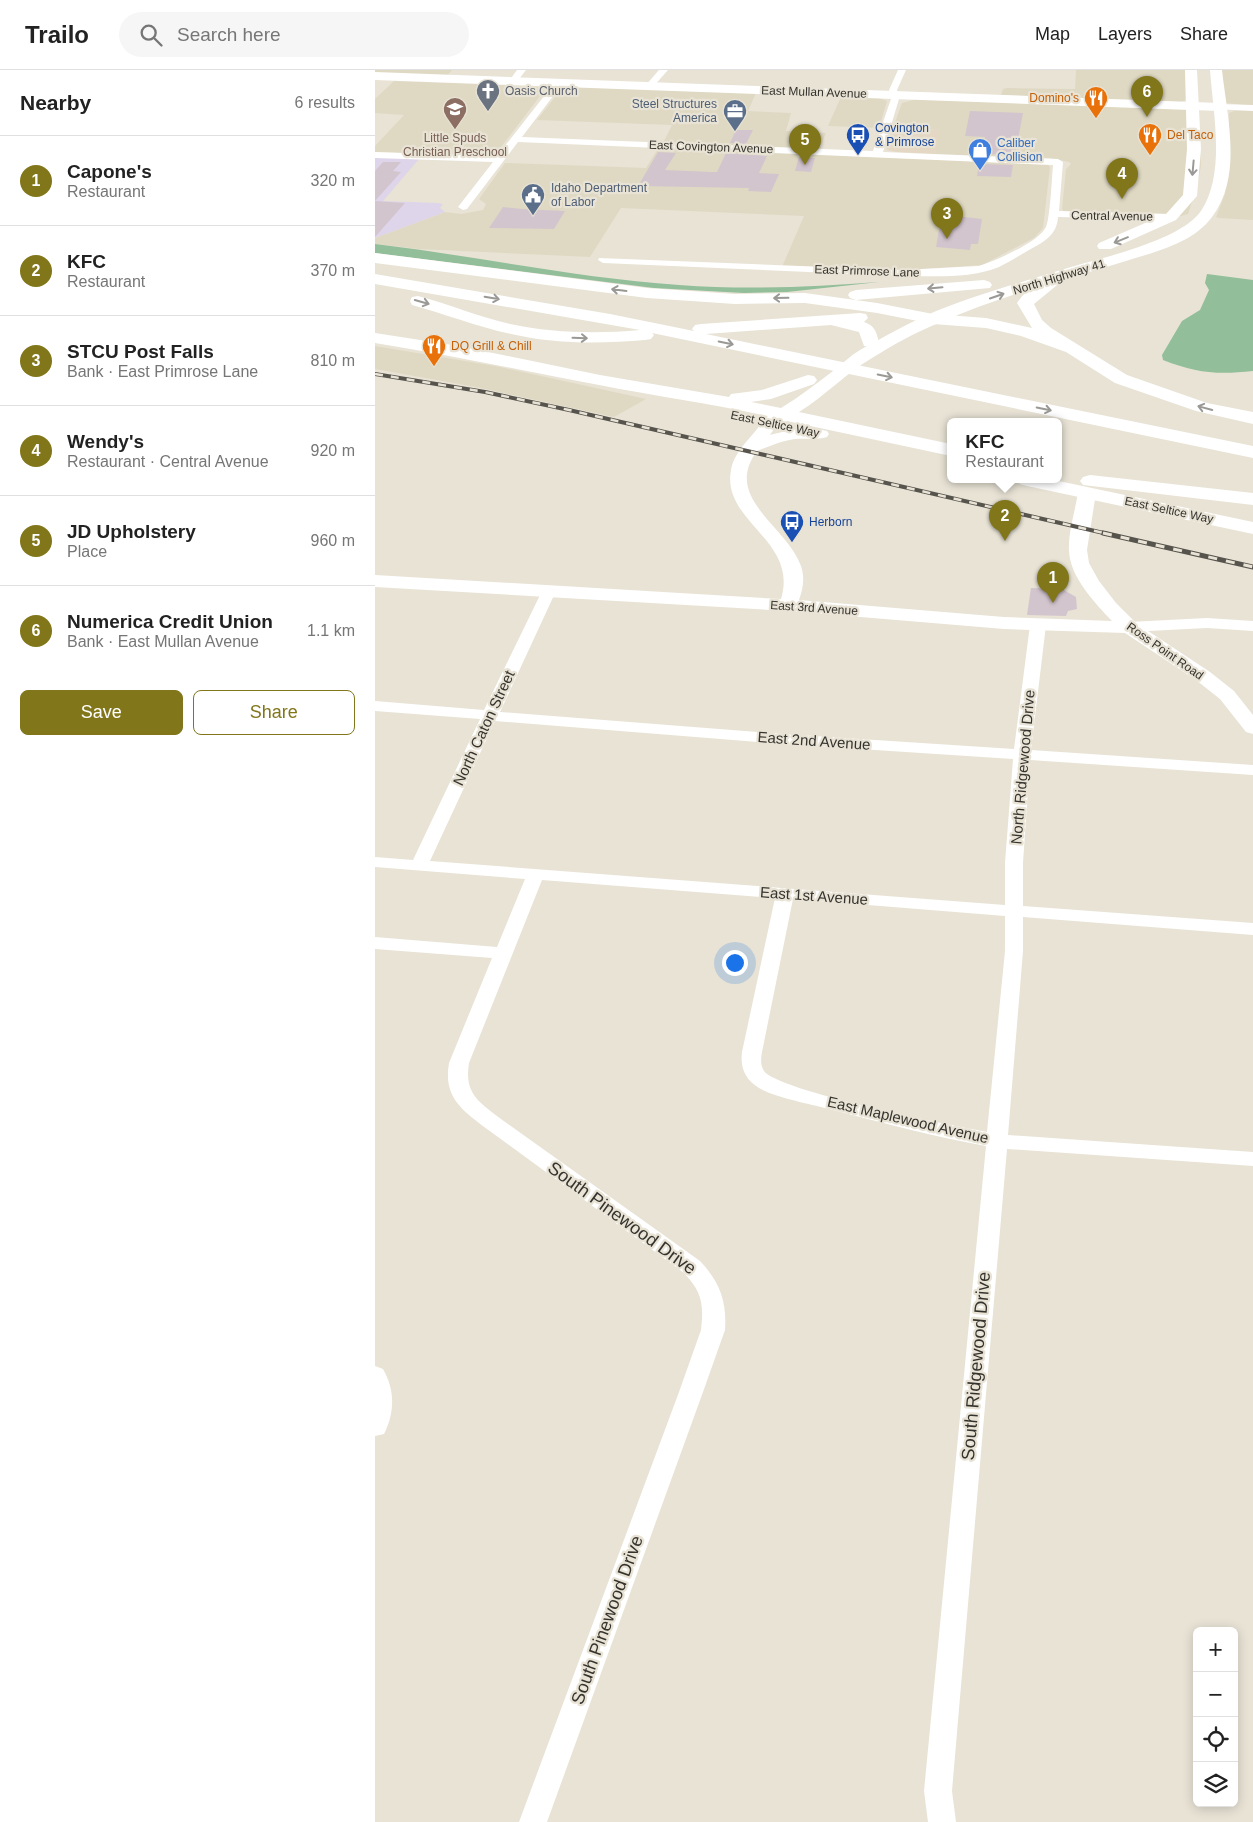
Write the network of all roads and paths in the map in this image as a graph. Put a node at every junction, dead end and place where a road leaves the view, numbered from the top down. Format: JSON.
{"nodes":[{"id":1,"x":522,"y":70,"type":"edge"},
{"id":2,"x":664,"y":70,"type":"edge"},
{"id":3,"x":902,"y":70,"type":"edge"},
{"id":4,"x":1191,"y":70,"type":"edge"},
{"id":5,"x":1216,"y":70,"type":"edge"},
{"id":6,"x":375,"y":76,"type":"edge"},
{"id":7,"x":513,"y":81,"type":"junction"},
{"id":8,"x":559,"y":83,"type":"junction"},
{"id":9,"x":649,"y":86,"type":"junction"},
{"id":10,"x":894,"y":95,"type":"junction"},
{"id":11,"x":1192,"y":106,"type":"junction"},
{"id":12,"x":1219,"y":107,"type":"junction"},
{"id":13,"x":1253,"y":108,"type":"edge"},
{"id":14,"x":515,"y":139,"type":"junction"},
{"id":15,"x":877,"y":154,"type":"junction"},
{"id":16,"x":375,"y":155,"type":"edge"},
{"id":17,"x":499,"y":160,"type":"junction"},
{"id":18,"x":1058,"y":162,"type":"joint"},
{"id":19,"x":1190,"y":196,"type":"junction"},
{"id":20,"x":463,"y":207,"type":"dead end"},
{"id":21,"x":1054,"y":214,"type":"junction"},
{"id":22,"x":1127,"y":217,"type":"junction"},
{"id":23,"x":1171,"y":217,"type":"junction"},
{"id":24,"x":1201,"y":220,"type":"junction"},
{"id":25,"x":1142,"y":231,"type":"junction"},
{"id":26,"x":375,"y":258,"type":"edge"},
{"id":27,"x":603,"y":260,"type":"dead end"},
{"id":28,"x":375,"y":266,"type":"edge"},
{"id":29,"x":1056,"y":278,"type":"junction"},
{"id":30,"x":375,"y":279,"type":"edge"},
{"id":31,"x":984,"y":285,"type":"junction"},
{"id":32,"x":375,"y":290,"type":"edge"},
{"id":33,"x":805,"y":298,"type":"junction"},
{"id":34,"x":925,"y":317,"type":"junction"},
{"id":35,"x":813,"y":320,"type":"junction"},
{"id":36,"x":375,"y":338,"type":"edge"},
{"id":37,"x":870,"y":342,"type":"junction"},
{"id":38,"x":1073,"y":349,"type":"junction"},
{"id":39,"x":600,"y":380,"type":"junction"},
{"id":40,"x":808,"y":389,"type":"junction"},
{"id":41,"x":707,"y":398,"type":"junction"},
{"id":42,"x":771,"y":417,"type":"junction"},
{"id":43,"x":1253,"y":418,"type":"edge"},
{"id":44,"x":827,"y":429,"type":"junction"},
{"id":45,"x":1196,"y":433,"type":"junction"},
{"id":46,"x":1253,"y":437,"type":"edge"},
{"id":47,"x":887,"y":448,"type":"junction"},
{"id":48,"x":749,"y":449,"type":"junction"},
{"id":49,"x":947,"y":449,"type":"edge"},
{"id":50,"x":1253,"y":452,"type":"edge"},
{"id":51,"x":947,"y":457,"type":"edge"},
{"id":52,"x":947,"y":462,"type":"edge"},
{"id":53,"x":1062,"y":475,"type":"edge"},
{"id":54,"x":1062,"y":481,"type":"edge"},
{"id":55,"x":1054,"y":483,"type":"edge"},
{"id":56,"x":1089,"y":487,"type":"junction"},
{"id":57,"x":1253,"y":500,"type":"edge"},
{"id":58,"x":1253,"y":516,"type":"edge"},
{"id":59,"x":1253,"y":528,"type":"edge"},
{"id":60,"x":375,"y":581,"type":"edge"},
{"id":61,"x":549,"y":591,"type":"junction"},
{"id":62,"x":789,"y":606,"type":"junction"},
{"id":63,"x":1038,"y":625,"type":"junction"},
{"id":64,"x":1253,"y":626,"type":"edge"},
{"id":65,"x":1129,"y":627,"type":"junction"},
{"id":66,"x":375,"y":706,"type":"edge"},
{"id":67,"x":489,"y":716,"type":"junction"},
{"id":68,"x":1253,"y":728,"type":"edge"},
{"id":69,"x":1022,"y":754,"type":"junction"},
{"id":70,"x":1253,"y":770,"type":"edge"},
{"id":71,"x":375,"y":862,"type":"edge"},
{"id":72,"x":419,"y":866,"type":"junction"},
{"id":73,"x":536,"y":874,"type":"junction"},
{"id":74,"x":785,"y":894,"type":"junction"},
{"id":75,"x":1014,"y":910,"type":"junction"},
{"id":76,"x":1253,"y":930,"type":"edge"},
{"id":77,"x":375,"y":943,"type":"edge"},
{"id":78,"x":503,"y":953,"type":"junction"},
{"id":79,"x":996,"y":1141,"type":"junction"},
{"id":80,"x":1253,"y":1159,"type":"edge"},
{"id":81,"x":375,"y":1375,"type":"edge"},
{"id":82,"x":375,"y":1427,"type":"edge"},
{"id":83,"x":533,"y":1822,"type":"edge"},
{"id":84,"x":942,"y":1822,"type":"edge"}],
"edges":[{"from":1,"to":7,"type":"street"},
{"from":2,"to":9,"type":"street"},
{"from":3,"to":10,"type":"street"},
{"from":4,"to":11,"type":"main road"},
{"from":5,"to":12,"type":"main road","name":"North Highway 41"},
{"from":6,"to":7,"type":"main road","name":"East Mullan Avenue"},
{"from":7,"to":8,"type":"main road","name":"East Mullan Avenue"},
{"from":8,"to":9,"type":"main road","name":"East Mullan Avenue"},
{"from":8,"to":14,"type":"street"},
{"from":9,"to":10,"type":"main road","name":"East Mullan Avenue"},
{"from":10,"to":11,"type":"main road","name":"East Mullan Avenue"},
{"from":10,"to":15,"type":"street"},
{"from":11,"to":12,"type":"main road","name":"East Mullan Avenue"},
{"from":11,"to":19,"type":"main road","one_way":true},
{"from":12,"to":13,"type":"street","name":"East Mullan Avenue"},
{"from":12,"to":24,"type":"main road","name":"North Highway 41"},
{"from":14,"to":15,"type":"street","name":"East Covington Avenue"},
{"from":14,"to":17,"type":"street"},
{"from":15,"to":18,"type":"street","name":"East Covington Avenue"},
{"from":16,"to":17,"type":"street"},
{"from":17,"to":20,"type":"street"},
{"from":18,"to":21,"type":"street","name":"East Primrose Lane"},
{"from":19,"to":23,"type":"main road","name":"North Highway 41"},
{"from":19,"to":24,"type":"main road"},
{"from":21,"to":22,"type":"street","name":"Central Avenue"},
{"from":21,"to":27,"type":"street","name":"East Primrose Lane"},
{"from":22,"to":23,"type":"street","name":"Central Avenue"},
{"from":22,"to":25,"type":"main road"},
{"from":23,"to":25,"type":"main road","name":"North Highway 41"},
{"from":24,"to":29,"type":"main road","name":"North Highway 41"},
{"from":25,"to":31,"type":"main road","name":"North Highway 41","one_way":true},
{"from":33,"to":26,"type":"main road","one_way":true},
{"from":28,"to":45,"type":"main road"},
{"from":34,"to":29,"type":"main road","name":"North Highway 41","one_way":true},
{"from":29,"to":38,"type":"main road"},
{"from":30,"to":45,"type":"main road","one_way":true},
{"from":31,"to":33,"type":"main road","one_way":true},
{"from":31,"to":34,"type":"main road","name":"North Highway 41"},
{"from":32,"to":35,"type":"main road","one_way":true},
{"from":33,"to":34,"type":"main road"},
{"from":34,"to":35,"type":"main road"},
{"from":34,"to":37,"type":"main road","name":"North Highway 41"},
{"from":34,"to":38,"type":"main road"},
{"from":34,"to":40,"type":"main road","name":"North Highway 41"},
{"from":35,"to":37,"type":"main road"},
{"from":36,"to":39,"type":"main road","name":"East Seltice Way"},
{"from":37,"to":40,"type":"main road","name":"North Highway 41"},
{"from":43,"to":38,"type":"main road","one_way":true},
{"from":39,"to":41,"type":"main road","name":"East Seltice Way"},
{"from":39,"to":42,"type":"main road","name":"East Seltice Way"},
{"from":40,"to":41,"type":"main road"},
{"from":40,"to":42,"type":"main road","name":"North Highway 41"},
{"from":40,"to":44,"type":"main road"},
{"from":41,"to":42,"type":"main road","name":"East Seltice Way"},
{"from":42,"to":44,"type":"main road","name":"East Seltice Way"},
{"from":42,"to":48,"type":"street"},
{"from":44,"to":47,"type":"main road","name":"East Seltice Way"},
{"from":44,"to":48,"type":"street"},
{"from":44,"to":49,"type":"main road","name":"East Seltice Way"},
{"from":45,"to":46,"type":"main road"},
{"from":45,"to":50,"type":"main road"},
{"from":47,"to":51,"type":"main road"},
{"from":47,"to":52,"type":"main road","name":"East Seltice Way"},
{"from":48,"to":62,"type":"street"},
{"from":53,"to":56,"type":"main road","name":"East Seltice Way"},
{"from":54,"to":56,"type":"main road"},
{"from":55,"to":56,"type":"main road","name":"East Seltice Way"},
{"from":56,"to":57,"type":"main road"},
{"from":56,"to":58,"type":"main road","name":"East Seltice Way"},
{"from":56,"to":59,"type":"main road","name":"East Seltice Way"},
{"from":56,"to":65,"type":"street","name":"Ross Point Road"},
{"from":60,"to":61,"type":"street","name":"East 3rd Avenue"},
{"from":61,"to":62,"type":"street","name":"East 3rd Avenue"},
{"from":61,"to":67,"type":"street","name":"North Caton Street"},
{"from":62,"to":63,"type":"street","name":"East 3rd Avenue"},
{"from":63,"to":65,"type":"street","name":"East 3rd Avenue"},
{"from":63,"to":69,"type":"street","name":"North Ridgewood Drive"},
{"from":64,"to":65,"type":"street","name":"East 3rd Avenue"},
{"from":65,"to":68,"type":"street","name":"Ross Point Road"},
{"from":66,"to":67,"type":"street","name":"East 2nd Avenue"},
{"from":67,"to":69,"type":"street","name":"East 2nd Avenue"},
{"from":67,"to":72,"type":"street","name":"North Caton Street"},
{"from":69,"to":70,"type":"street","name":"East 2nd Avenue"},
{"from":69,"to":75,"type":"street","name":"North Ridgewood Drive"},
{"from":71,"to":72,"type":"street","name":"East 1st Avenue"},
{"from":72,"to":73,"type":"street","name":"East 1st Avenue"},
{"from":73,"to":74,"type":"street","name":"East 1st Avenue"},
{"from":73,"to":78,"type":"street","name":"South Pinewood Drive"},
{"from":74,"to":75,"type":"street","name":"East 1st Avenue"},
{"from":74,"to":79,"type":"street","name":"East Maplewood Avenue"},
{"from":75,"to":76,"type":"street","name":"East 1st Avenue"},
{"from":75,"to":79,"type":"street","name":"South Ridgewood Drive"},
{"from":77,"to":78,"type":"street"},
{"from":78,"to":83,"type":"street","name":"South Pinewood Drive"},
{"from":79,"to":80,"type":"street","name":"East Maplewood Avenue"},
{"from":79,"to":84,"type":"street","name":"South Ridgewood Drive"},
{"from":81,"to":82,"type":"street"}]}
